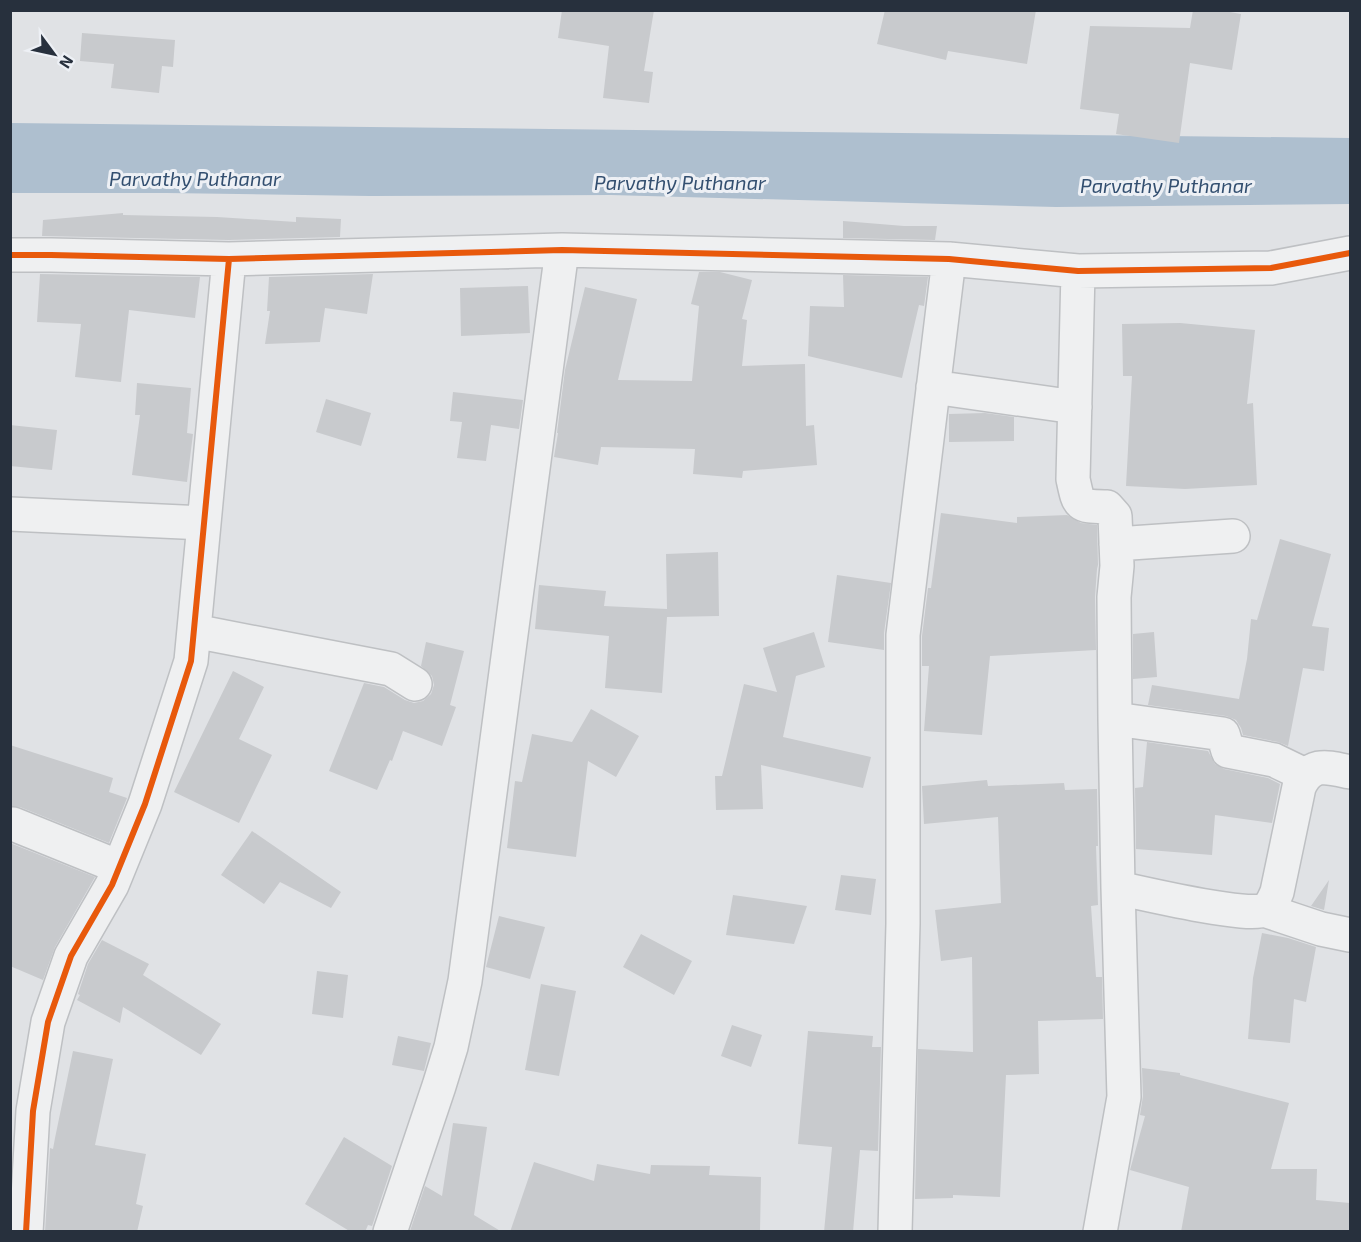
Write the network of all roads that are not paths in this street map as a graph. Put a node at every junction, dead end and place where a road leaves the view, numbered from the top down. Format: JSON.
{"nodes":[{"id":1,"x":562,"y":250,"type":"junction"},
{"id":2,"x":1350,"y":253,"type":"edge"},
{"id":3,"x":10,"y":255,"type":"edge"},
{"id":4,"x":949,"y":259,"type":"junction"},
{"id":5,"x":229,"y":260,"type":"junction"},
{"id":6,"x":1078,"y":271,"type":"junction"},
{"id":7,"x":933,"y":387,"type":"junction"},
{"id":8,"x":1075,"y":406,"type":"junction"},
{"id":9,"x":10,"y":514,"type":"edge"},
{"id":10,"x":204,"y":523,"type":"junction"},
{"id":11,"x":1233,"y":536,"type":"dead end"},
{"id":12,"x":1116,"y":544,"type":"junction"},
{"id":13,"x":194,"y":632,"type":"junction"},
{"id":14,"x":415,"y":684,"type":"dead end"},
{"id":15,"x":1115,"y":719,"type":"junction"},
{"id":16,"x":1350,"y":772,"type":"edge"},
{"id":17,"x":1305,"y":775,"type":"junction"},
{"id":18,"x":13,"y":824,"type":"dead end"},
{"id":19,"x":119,"y":867,"type":"junction"},
{"id":20,"x":1118,"y":888,"type":"junction"},
{"id":21,"x":1264,"y":910,"type":"junction"},
{"id":22,"x":1350,"y":935,"type":"edge"},
{"id":23,"x":26,"y":1232,"type":"edge"},
{"id":24,"x":390,"y":1232,"type":"edge"},
{"id":25,"x":895,"y":1232,"type":"edge"},
{"id":26,"x":1100,"y":1232,"type":"edge"}],
"edges":[{"from":1,"to":4,"type":"street"},
{"from":1,"to":5,"type":"street"},
{"from":1,"to":24,"type":"street"},
{"from":2,"to":6,"type":"street"},
{"from":3,"to":5,"type":"street"},
{"from":4,"to":6,"type":"street"},
{"from":4,"to":7,"type":"street"},
{"from":5,"to":10,"type":"street"},
{"from":6,"to":8,"type":"street"},
{"from":7,"to":8,"type":"street"},
{"from":7,"to":25,"type":"street"},
{"from":8,"to":12,"type":"street"},
{"from":9,"to":10,"type":"street"},
{"from":10,"to":13,"type":"street"},
{"from":11,"to":12,"type":"street"},
{"from":12,"to":15,"type":"street"},
{"from":13,"to":14,"type":"street"},
{"from":13,"to":19,"type":"street"},
{"from":15,"to":17,"type":"street"},
{"from":15,"to":20,"type":"street"},
{"from":16,"to":17,"type":"street"},
{"from":17,"to":21,"type":"street"},
{"from":18,"to":19,"type":"street"},
{"from":19,"to":23,"type":"street"},
{"from":20,"to":21,"type":"street"},
{"from":20,"to":26,"type":"street"},
{"from":21,"to":22,"type":"street"}]}
